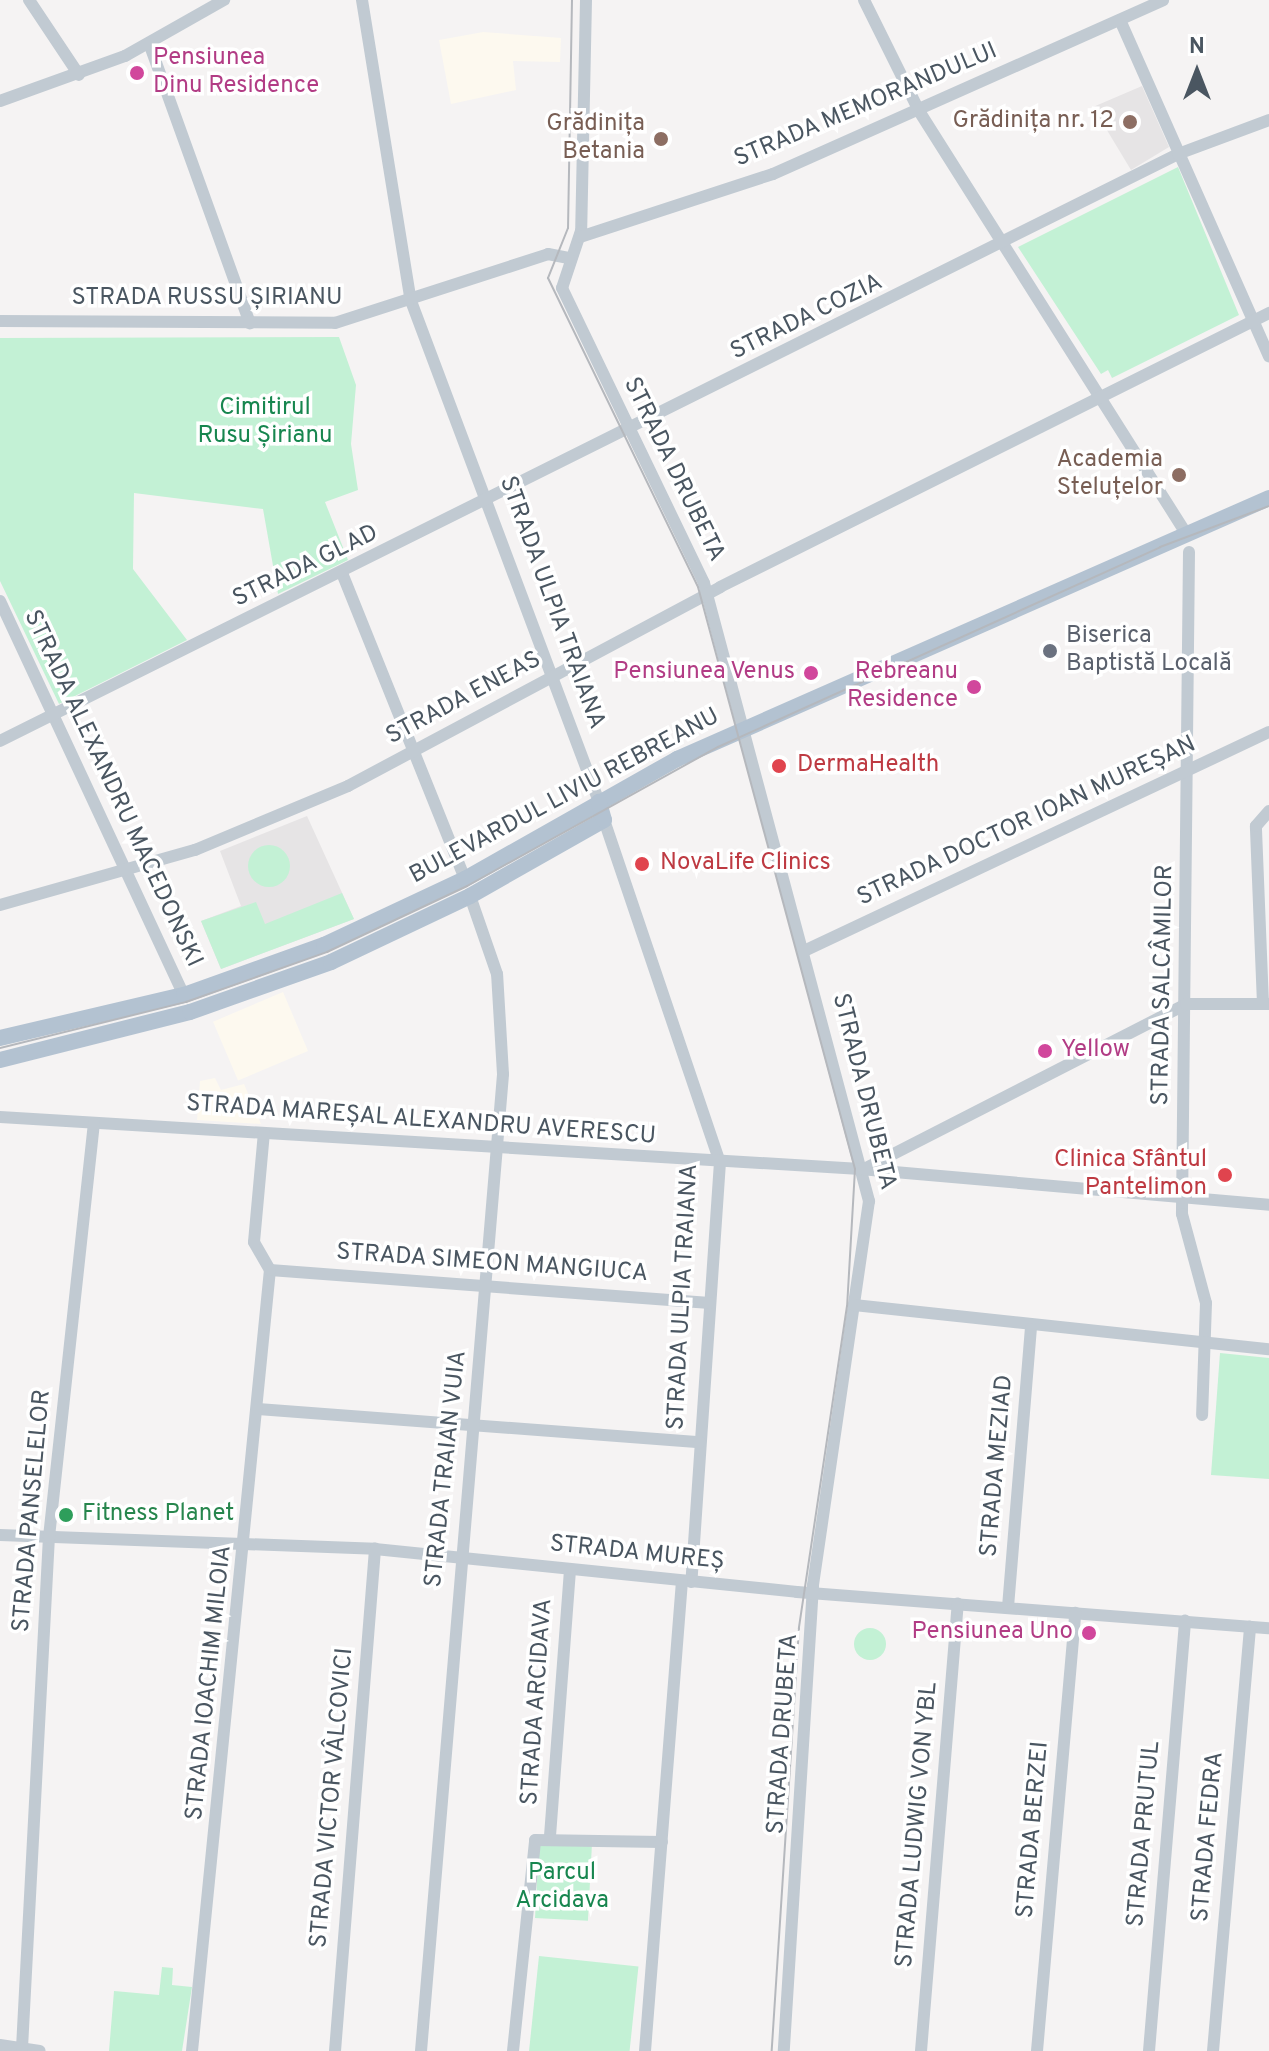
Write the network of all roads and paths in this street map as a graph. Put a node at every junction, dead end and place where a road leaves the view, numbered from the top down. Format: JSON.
{"nodes":[{"id":1,"x":29,"y":0,"type":"edge"},
{"id":2,"x":224,"y":0,"type":"edge"},
{"id":3,"x":362,"y":0,"type":"edge"},
{"id":4,"x":586,"y":0,"type":"edge"},
{"id":5,"x":864,"y":0,"type":"edge"},
{"id":6,"x":1163,"y":0,"type":"edge"},
{"id":7,"x":1120,"y":20,"type":"junction"},
{"id":8,"x":149,"y":43,"type":"junction"},
{"id":9,"x":79,"y":75,"type":"junction"},
{"id":10,"x":0,"y":101,"type":"edge"},
{"id":11,"x":919,"y":111,"type":"junction"},
{"id":12,"x":1269,"y":120,"type":"edge"},
{"id":13,"x":1178,"y":154,"type":"junction"},
{"id":14,"x":580,"y":237,"type":"junction"},
{"id":15,"x":1004,"y":245,"type":"junction"},
{"id":16,"x":569,"y":258,"type":"junction"},
{"id":17,"x":411,"y":301,"type":"junction"},
{"id":18,"x":1269,"y":313,"type":"edge"},
{"id":19,"x":0,"y":321,"type":"edge"},
{"id":20,"x":1252,"y":321,"type":"junction"},
{"id":21,"x":250,"y":323,"type":"junction"},
{"id":22,"x":1269,"y":356,"type":"edge"},
{"id":23,"x":1100,"y":397,"type":"junction"},
{"id":24,"x":630,"y":431,"type":"junction"},
{"id":25,"x":1269,"y":498,"type":"edge"},
{"id":26,"x":488,"y":501,"type":"junction"},
{"id":27,"x":1184,"y":530,"type":"junction"},
{"id":28,"x":1189,"y":552,"type":"dead end"},
{"id":29,"x":342,"y":573,"type":"junction"},
{"id":30,"x":707,"y":594,"type":"junction"},
{"id":31,"x":0,"y":601,"type":"edge"},
{"id":32,"x":554,"y":676,"type":"junction"},
{"id":33,"x":54,"y":717,"type":"junction"},
{"id":34,"x":744,"y":729,"type":"junction"},
{"id":35,"x":1269,"y":732,"type":"edge"},
{"id":36,"x":0,"y":741,"type":"edge"},
{"id":37,"x":415,"y":750,"type":"junction"},
{"id":38,"x":1191,"y":769,"type":"junction"},
{"id":39,"x":599,"y":802,"type":"junction"},
{"id":40,"x":1269,"y":811,"type":"edge"},
{"id":41,"x":604,"y":820,"type":"junction"},
{"id":42,"x":128,"y":872,"type":"junction"},
{"id":43,"x":465,"y":879,"type":"junction"},
{"id":44,"x":470,"y":896,"type":"junction"},
{"id":45,"x":0,"y":905,"type":"edge"},
{"id":46,"x":1266,"y":928,"type":"edge"},
{"id":47,"x":804,"y":951,"type":"junction"},
{"id":48,"x":184,"y":995,"type":"junction"},
{"id":49,"x":1186,"y":1004,"type":"junction"},
{"id":50,"x":1266,"y":1004,"type":"edge"},
{"id":51,"x":0,"y":1038,"type":"edge"},
{"id":52,"x":0,"y":1060,"type":"edge"},
{"id":53,"x":0,"y":1117,"type":"edge"},
{"id":54,"x":94,"y":1123,"type":"junction"},
{"id":55,"x":264,"y":1133,"type":"junction"},
{"id":56,"x":499,"y":1147,"type":"junction"},
{"id":57,"x":720,"y":1162,"type":"junction"},
{"id":58,"x":864,"y":1169,"type":"junction"},
{"id":59,"x":1182,"y":1199,"type":"junction"},
{"id":60,"x":1269,"y":1205,"type":"edge"},
{"id":61,"x":270,"y":1270,"type":"junction"},
{"id":62,"x":487,"y":1284,"type":"junction"},
{"id":63,"x":710,"y":1303,"type":"junction"},
{"id":64,"x":854,"y":1305,"type":"junction"},
{"id":65,"x":1031,"y":1329,"type":"junction"},
{"id":66,"x":1207,"y":1343,"type":"junction"},
{"id":67,"x":1269,"y":1349,"type":"edge"},
{"id":68,"x":258,"y":1409,"type":"junction"},
{"id":69,"x":1202,"y":1415,"type":"dead end"},
{"id":70,"x":473,"y":1425,"type":"junction"},
{"id":71,"x":700,"y":1442,"type":"junction"},
{"id":72,"x":0,"y":1535,"type":"edge"},
{"id":73,"x":49,"y":1537,"type":"junction"},
{"id":74,"x":248,"y":1544,"type":"junction"},
{"id":75,"x":375,"y":1549,"type":"junction"},
{"id":76,"x":460,"y":1558,"type":"junction"},
{"id":77,"x":570,"y":1570,"type":"junction"},
{"id":78,"x":686,"y":1582,"type":"junction"},
{"id":79,"x":813,"y":1593,"type":"junction"},
{"id":80,"x":958,"y":1604,"type":"junction"},
{"id":81,"x":1008,"y":1607,"type":"junction"},
{"id":82,"x":1075,"y":1613,"type":"junction"},
{"id":83,"x":1185,"y":1621,"type":"junction"},
{"id":84,"x":1250,"y":1627,"type":"junction"},
{"id":85,"x":1269,"y":1628,"type":"edge"},
{"id":86,"x":550,"y":1836,"type":"junction"},
{"id":87,"x":662,"y":1842,"type":"junction"},
{"id":88,"x":0,"y":2045,"type":"edge"},
{"id":89,"x":22,"y":2048,"type":"junction"},
{"id":90,"x":40,"y":2051,"type":"edge"},
{"id":91,"x":192,"y":2051,"type":"edge"},
{"id":92,"x":335,"y":2051,"type":"edge"},
{"id":93,"x":421,"y":2051,"type":"edge"},
{"id":94,"x":513,"y":2051,"type":"edge"},
{"id":95,"x":645,"y":2051,"type":"edge"},
{"id":96,"x":784,"y":2051,"type":"edge"},
{"id":97,"x":921,"y":2051,"type":"edge"},
{"id":98,"x":1037,"y":2051,"type":"edge"},
{"id":99,"x":1149,"y":2051,"type":"edge"},
{"id":100,"x":1213,"y":2051,"type":"edge"}],
"edges":[{"from":1,"to":9,"type":"street"},
{"from":2,"to":8,"type":"street"},
{"from":3,"to":17,"type":"street","name":"STRADA ULPIA TRAIANA"},
{"from":4,"to":14,"type":"street"},
{"from":5,"to":11,"type":"street"},
{"from":6,"to":7,"type":"street","name":"STRADA MEMORANDULUI"},
{"from":7,"to":11,"type":"street","name":"STRADA MEMORANDULUI"},
{"from":7,"to":13,"type":"street"},
{"from":8,"to":9,"type":"street"},
{"from":8,"to":21,"type":"street"},
{"from":9,"to":10,"type":"street"},
{"from":11,"to":14,"type":"street","name":"STRADA MEMORANDULUI"},
{"from":11,"to":15,"type":"street"},
{"from":12,"to":13,"type":"street"},
{"from":13,"to":15,"type":"street","name":"STRADA COZIA"},
{"from":13,"to":20,"type":"street"},
{"from":14,"to":16,"type":"street","name":"STRADA DRUBETA"},
{"from":15,"to":23,"type":"street"},
{"from":15,"to":24,"type":"street","name":"STRADA COZIA"},
{"from":16,"to":17,"type":"street"},
{"from":16,"to":24,"type":"street","name":"STRADA DRUBETA"},
{"from":17,"to":21,"type":"street","name":"STRADA RUSSU ȘIRIANU"},
{"from":17,"to":26,"type":"street","name":"STRADA ULPIA TRAIANA"},
{"from":18,"to":20,"type":"street","name":"STRADA ENEAS"},
{"from":19,"to":21,"type":"street","name":"STRADA RUSSU ȘIRIANU"},
{"from":20,"to":22,"type":"street"},
{"from":20,"to":23,"type":"street","name":"STRADA ENEAS"},
{"from":23,"to":27,"type":"street"},
{"from":23,"to":30,"type":"street","name":"STRADA ENEAS"},
{"from":24,"to":26,"type":"street","name":"STRADA GLAD"},
{"from":24,"to":30,"type":"street","name":"STRADA DRUBETA"},
{"from":25,"to":27,"type":"main road","name":"BULEVARDUL LIVIU REBREANU"},
{"from":26,"to":29,"type":"street","name":"STRADA GLAD"},
{"from":26,"to":32,"type":"street","name":"STRADA ULPIA TRAIANA"},
{"from":27,"to":34,"type":"main road","name":"BULEVARDUL LIVIU REBREANU"},
{"from":28,"to":38,"type":"street","name":"STRADA SALCÂMILOR"},
{"from":29,"to":33,"type":"street","name":"STRADA GLAD"},
{"from":29,"to":37,"type":"street"},
{"from":30,"to":32,"type":"street","name":"STRADA ENEAS"},
{"from":30,"to":34,"type":"street","name":"STRADA DRUBETA"},
{"from":31,"to":33,"type":"street","name":"STRADA ALEXANDRU MACEDONSKI"},
{"from":32,"to":37,"type":"street","name":"STRADA ENEAS"},
{"from":32,"to":39,"type":"street","name":"STRADA ULPIA TRAIANA"},
{"from":33,"to":36,"type":"street","name":"STRADA GLAD"},
{"from":33,"to":42,"type":"street","name":"STRADA ALEXANDRU MACEDONSKI"},
{"from":34,"to":39,"type":"main road","name":"BULEVARDUL LIVIU REBREANU"},
{"from":34,"to":47,"type":"street","name":"STRADA DRUBETA"},
{"from":35,"to":38,"type":"street","name":"STRADA DOCTOR IOAN MUREȘAN"},
{"from":37,"to":42,"type":"street","name":"STRADA ENEAS"},
{"from":37,"to":43,"type":"street"},
{"from":38,"to":47,"type":"street","name":"STRADA DOCTOR IOAN MUREȘAN"},
{"from":38,"to":49,"type":"street","name":"STRADA SALCÂMILOR"},
{"from":39,"to":41,"type":"main road","name":"STRADA ULPIA TRAIANA"},
{"from":39,"to":43,"type":"main road","name":"BULEVARDUL LIVIU REBREANU"},
{"from":40,"to":46,"type":"street"},
{"from":41,"to":44,"type":"main road","name":"BULEVARDUL LIVIU REBREANU"},
{"from":41,"to":57,"type":"street","name":"STRADA ULPIA TRAIANA"},
{"from":42,"to":45,"type":"street","name":"STRADA ENEAS"},
{"from":42,"to":48,"type":"street","name":"STRADA ALEXANDRU MACEDONSKI"},
{"from":43,"to":48,"type":"main road","name":"BULEVARDUL LIVIU REBREANU"},
{"from":44,"to":52,"type":"main road","name":"BULEVARDUL LIVIU REBREANU"},
{"from":44,"to":56,"type":"street","name":"STRADA TRAIAN VUIA"},
{"from":46,"to":50,"type":"street"},
{"from":47,"to":58,"type":"street","name":"STRADA DRUBETA"},
{"from":48,"to":51,"type":"main road","name":"BULEVARDUL LIVIU REBREANU"},
{"from":49,"to":50,"type":"street"},
{"from":49,"to":58,"type":"street"},
{"from":49,"to":59,"type":"street","name":"STRADA SALCÂMILOR"},
{"from":53,"to":54,"type":"street","name":"STRADA MAREȘAL ALEXANDRU AVERESCU"},
{"from":54,"to":55,"type":"street","name":"STRADA MAREȘAL ALEXANDRU AVERESCU"},
{"from":54,"to":73,"type":"street","name":"STRADA PANSELELOR"},
{"from":55,"to":56,"type":"street","name":"STRADA MAREȘAL ALEXANDRU AVERESCU"},
{"from":55,"to":61,"type":"street","name":"STRADA IOACHIM MILOIA"},
{"from":56,"to":57,"type":"street","name":"STRADA MAREȘAL ALEXANDRU AVERESCU"},
{"from":56,"to":62,"type":"street","name":"STRADA TRAIAN VUIA"},
{"from":57,"to":58,"type":"street","name":"STRADA MAREȘAL ALEXANDRU AVERESCU"},
{"from":57,"to":63,"type":"street","name":"STRADA ULPIA TRAIANA"},
{"from":58,"to":59,"type":"street","name":"STRADA MAREȘAL ALEXANDRU AVERESCU"},
{"from":58,"to":64,"type":"street","name":"STRADA DRUBETA"},
{"from":59,"to":60,"type":"street","name":"STRADA MAREȘAL ALEXANDRU AVERESCU"},
{"from":59,"to":66,"type":"street","name":"STRADA SALCÂMILOR"},
{"from":61,"to":62,"type":"street","name":"STRADA SIMEON MANGIUCA"},
{"from":61,"to":68,"type":"street","name":"STRADA IOACHIM MILOIA"},
{"from":62,"to":63,"type":"street","name":"STRADA SIMEON MANGIUCA"},
{"from":62,"to":70,"type":"street","name":"STRADA TRAIAN VUIA"},
{"from":63,"to":71,"type":"street","name":"STRADA ULPIA TRAIANA"},
{"from":64,"to":65,"type":"street"},
{"from":64,"to":79,"type":"street","name":"STRADA DRUBETA"},
{"from":65,"to":66,"type":"street"},
{"from":65,"to":81,"type":"street","name":"STRADA MEZIAD"},
{"from":66,"to":67,"type":"street"},
{"from":66,"to":69,"type":"street","name":"STRADA SALCÂMILOR"},
{"from":68,"to":70,"type":"street"},
{"from":68,"to":74,"type":"street","name":"STRADA IOACHIM MILOIA"},
{"from":70,"to":71,"type":"street"},
{"from":70,"to":76,"type":"street","name":"STRADA TRAIAN VUIA"},
{"from":71,"to":78,"type":"street","name":"STRADA ULPIA TRAIANA"},
{"from":72,"to":73,"type":"street","name":"STRADA MUREȘ"},
{"from":73,"to":74,"type":"street","name":"STRADA MUREȘ"},
{"from":73,"to":89,"type":"street","name":"STRADA PANSELELOR"},
{"from":74,"to":75,"type":"street","name":"STRADA MUREȘ"},
{"from":74,"to":91,"type":"street","name":"STRADA IOACHIM MILOIA"},
{"from":75,"to":76,"type":"street","name":"STRADA MUREȘ"},
{"from":75,"to":92,"type":"street","name":"STRADA VICTOR VÂLCOVICI"},
{"from":76,"to":77,"type":"street","name":"STRADA MUREȘ"},
{"from":76,"to":93,"type":"street","name":"STRADA TRAIAN VUIA"},
{"from":77,"to":78,"type":"street","name":"STRADA MUREȘ"},
{"from":77,"to":86,"type":"street","name":"STRADA ARCIDAVA"},
{"from":78,"to":79,"type":"street","name":"STRADA MUREȘ"},
{"from":78,"to":87,"type":"street","name":"STRADA ULPIA TRAIANA"},
{"from":79,"to":80,"type":"street","name":"STRADA MUREȘ"},
{"from":79,"to":96,"type":"street","name":"STRADA DRUBETA"},
{"from":80,"to":81,"type":"street","name":"STRADA MUREȘ"},
{"from":80,"to":97,"type":"street","name":"STRADA LUDWIG VON YBL"},
{"from":81,"to":82,"type":"street","name":"STRADA MUREȘ"},
{"from":82,"to":83,"type":"street","name":"STRADA MUREȘ"},
{"from":82,"to":98,"type":"street","name":"STRADA BERZEI"},
{"from":83,"to":84,"type":"street","name":"STRADA MUREȘ"},
{"from":83,"to":99,"type":"street","name":"STRADA PRUTUL"},
{"from":84,"to":85,"type":"street","name":"STRADA MUREȘ"},
{"from":84,"to":100,"type":"street","name":"STRADA FEDRA"},
{"from":86,"to":87,"type":"street","name":"STRADA ARCIDAVA"},
{"from":86,"to":94,"type":"street","name":"STRADA ARCIDAVA"},
{"from":87,"to":95,"type":"street","name":"STRADA ULPIA TRAIANA"},
{"from":88,"to":89,"type":"street"},
{"from":89,"to":90,"type":"street"}]}
